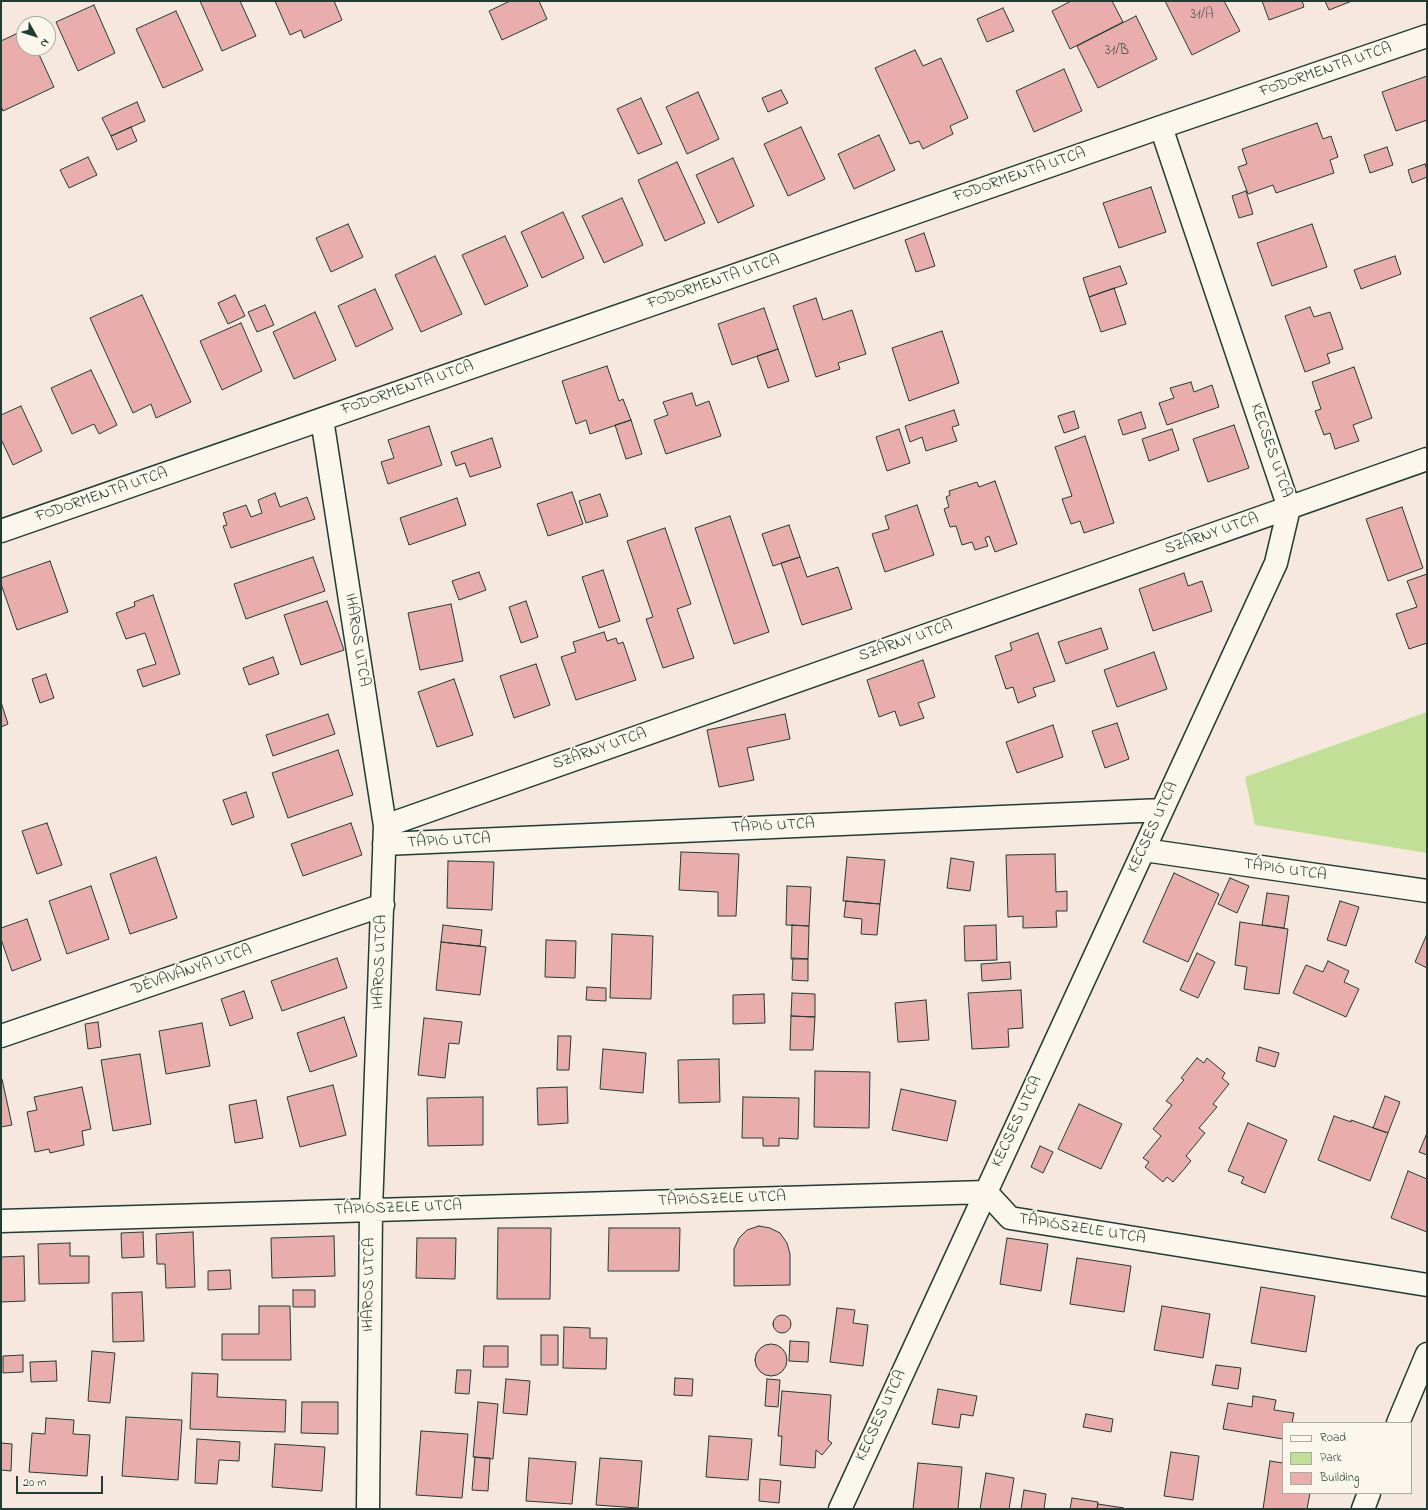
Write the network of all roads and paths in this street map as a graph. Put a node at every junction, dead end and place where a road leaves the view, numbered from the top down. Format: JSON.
{"nodes":[{"id":1,"x":1427,"y":36,"type":"edge"},
{"id":2,"x":1161,"y":127,"type":"junction"},
{"id":3,"x":322,"y":419,"type":"junction"},
{"id":4,"x":1427,"y":459,"type":"edge"},
{"id":5,"x":1289,"y":508,"type":"junction"},
{"id":6,"x":1,"y":531,"type":"edge"},
{"id":7,"x":1162,"y":810,"type":"junction"},
{"id":8,"x":385,"y":835,"type":"junction"},
{"id":9,"x":1144,"y":850,"type":"junction"},
{"id":10,"x":1427,"y":891,"type":"edge"},
{"id":11,"x":383,"y":905,"type":"junction"},
{"id":12,"x":1,"y":1036,"type":"edge"},
{"id":13,"x":986,"y":1192,"type":"junction"},
{"id":14,"x":371,"y":1210,"type":"junction"},
{"id":15,"x":1,"y":1222,"type":"edge"},
{"id":16,"x":1427,"y":1285,"type":"edge"},
{"id":17,"x":1427,"y":1354,"type":"edge"},
{"id":18,"x":1398,"y":1422,"type":"edge"},
{"id":19,"x":1369,"y":1494,"type":"edge"},
{"id":20,"x":368,"y":1509,"type":"edge"},
{"id":21,"x":840,"y":1509,"type":"edge"},
{"id":22,"x":1363,"y":1509,"type":"edge"}],
"edges":[{"from":1,"to":2,"type":"street","name":"FODORMENTA UTCA"},
{"from":2,"to":3,"type":"street","name":"FODORMENTA UTCA"},
{"from":2,"to":5,"type":"street","name":"KECSES UTCA"},
{"from":3,"to":6,"type":"street","name":"FODORMENTA UTCA"},
{"from":3,"to":8,"type":"street","name":"IHAROS UTCA"},
{"from":4,"to":5,"type":"street","name":"SZÁRNY UTCA"},
{"from":5,"to":7,"type":"street","name":"KECSES UTCA"},
{"from":5,"to":8,"type":"street","name":"SZÁRNY UTCA"},
{"from":7,"to":8,"type":"street","name":"TÁPIÓ UTCA"},
{"from":7,"to":9,"type":"street","name":"KECSES UTCA"},
{"from":8,"to":11,"type":"street","name":"IHAROS UTCA"},
{"from":9,"to":10,"type":"street","name":"TÁPIÓ UTCA"},
{"from":9,"to":13,"type":"street","name":"KECSES UTCA"},
{"from":11,"to":12,"type":"street","name":"DÉVAVÁNYA UTCA"},
{"from":11,"to":14,"type":"street","name":"IHAROS UTCA"},
{"from":13,"to":14,"type":"street","name":"TÁPIÓSZELE UTCA"},
{"from":13,"to":16,"type":"street","name":"TÁPIÓSZELE UTCA"},
{"from":13,"to":21,"type":"street","name":"KECSES UTCA"},
{"from":14,"to":15,"type":"street","name":"TÁPIÓSZELE UTCA"},
{"from":14,"to":20,"type":"street","name":"IHAROS UTCA"},
{"from":17,"to":18,"type":"street"},
{"from":19,"to":22,"type":"street"}]}
